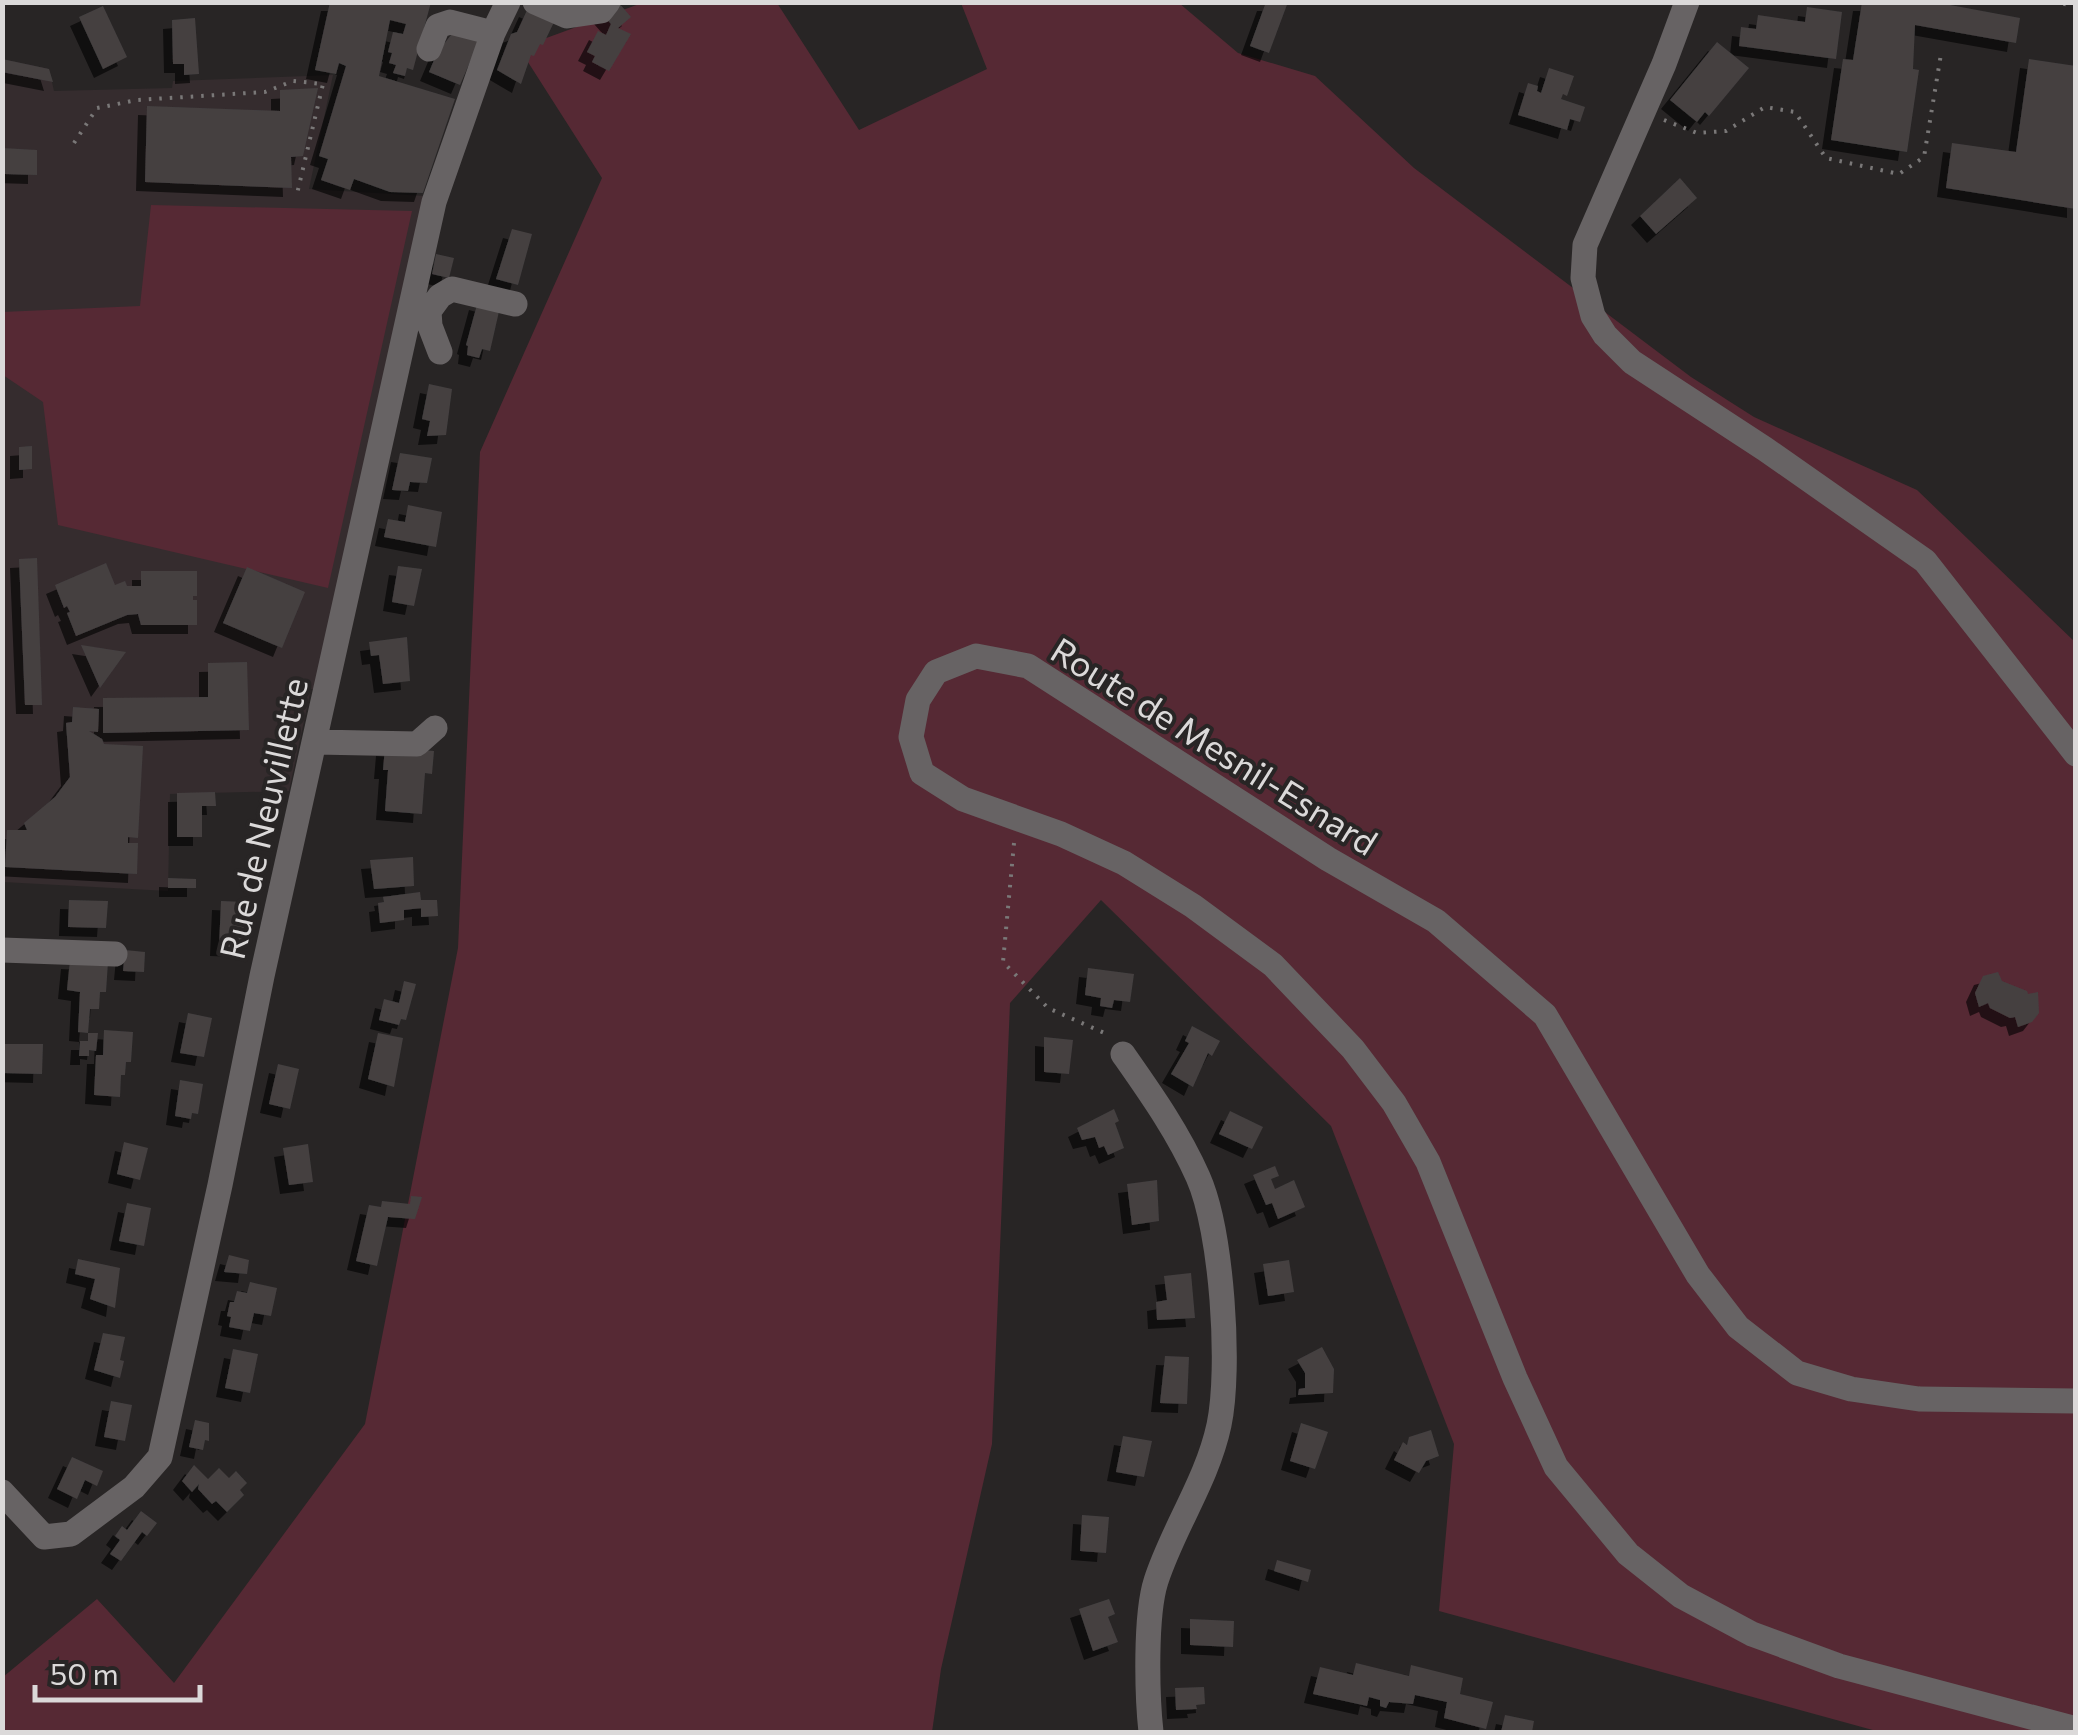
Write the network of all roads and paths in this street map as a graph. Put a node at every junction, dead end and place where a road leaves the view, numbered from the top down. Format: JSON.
{"nodes":[{"id":1,"x":508,"y":2,"type":"edge"},
{"id":2,"x":536,"y":2,"type":"edge"},
{"id":3,"x":608,"y":2,"type":"edge"},
{"id":4,"x":1688,"y":2,"type":"edge"},
{"id":5,"x":2053,"y":2,"type":"edge"},
{"id":6,"x":2076,"y":6,"type":"edge"},
{"id":7,"x":493,"y":32,"type":"junction"},
{"id":8,"x":429,"y":49,"type":"dead end"},
{"id":9,"x":1941,"y":54,"type":"dead end"},
{"id":10,"x":1644,"y":112,"type":"junction"},
{"id":11,"x":74,"y":143,"type":"dead end"},
{"id":12,"x":298,"y":194,"type":"dead end"},
{"id":13,"x":515,"y":304,"type":"dead end"},
{"id":14,"x":420,"y":308,"type":"junction"},
{"id":15,"x":440,"y":352,"type":"dead end"},
{"id":16,"x":435,"y":728,"type":"dead end"},
{"id":17,"x":316,"y":742,"type":"junction"},
{"id":18,"x":2076,"y":754,"type":"edge"},
{"id":19,"x":1016,"y":818,"type":"junction"},
{"id":20,"x":2,"y":950,"type":"edge"},
{"id":21,"x":115,"y":954,"type":"dead end"},
{"id":22,"x":1123,"y":1054,"type":"joint"},
{"id":23,"x":2076,"y":1401,"type":"edge"},
{"id":24,"x":2,"y":1492,"type":"edge"},
{"id":25,"x":2076,"y":1729,"type":"edge"},
{"id":26,"x":1151,"y":1732,"type":"edge"}],
"edges":[{"from":1,"to":7,"type":"street","name":"Rue de Neuvillette"},
{"from":2,"to":3,"type":"street"},
{"from":4,"to":10,"type":"street"},
{"from":5,"to":6,"type":"path"},
{"from":7,"to":8,"type":"street"},
{"from":7,"to":14,"type":"street","name":"Rue de Neuvillette"},
{"from":9,"to":10,"type":"path"},
{"from":10,"to":18,"type":"street"},
{"from":11,"to":12,"type":"path"},
{"from":13,"to":14,"type":"street"},
{"from":14,"to":15,"type":"street"},
{"from":14,"to":17,"type":"street","name":"Rue de Neuvillette"},
{"from":16,"to":17,"type":"street"},
{"from":17,"to":24,"type":"street","name":"Rue de Neuvillette"},
{"from":19,"to":22,"type":"path"},
{"from":19,"to":23,"type":"street","name":"Route de Mesnil-Esnard"},
{"from":19,"to":25,"type":"street","name":"Route de Mesnil-Esnard"},
{"from":20,"to":21,"type":"street"},
{"from":22,"to":26,"type":"street"}]}
